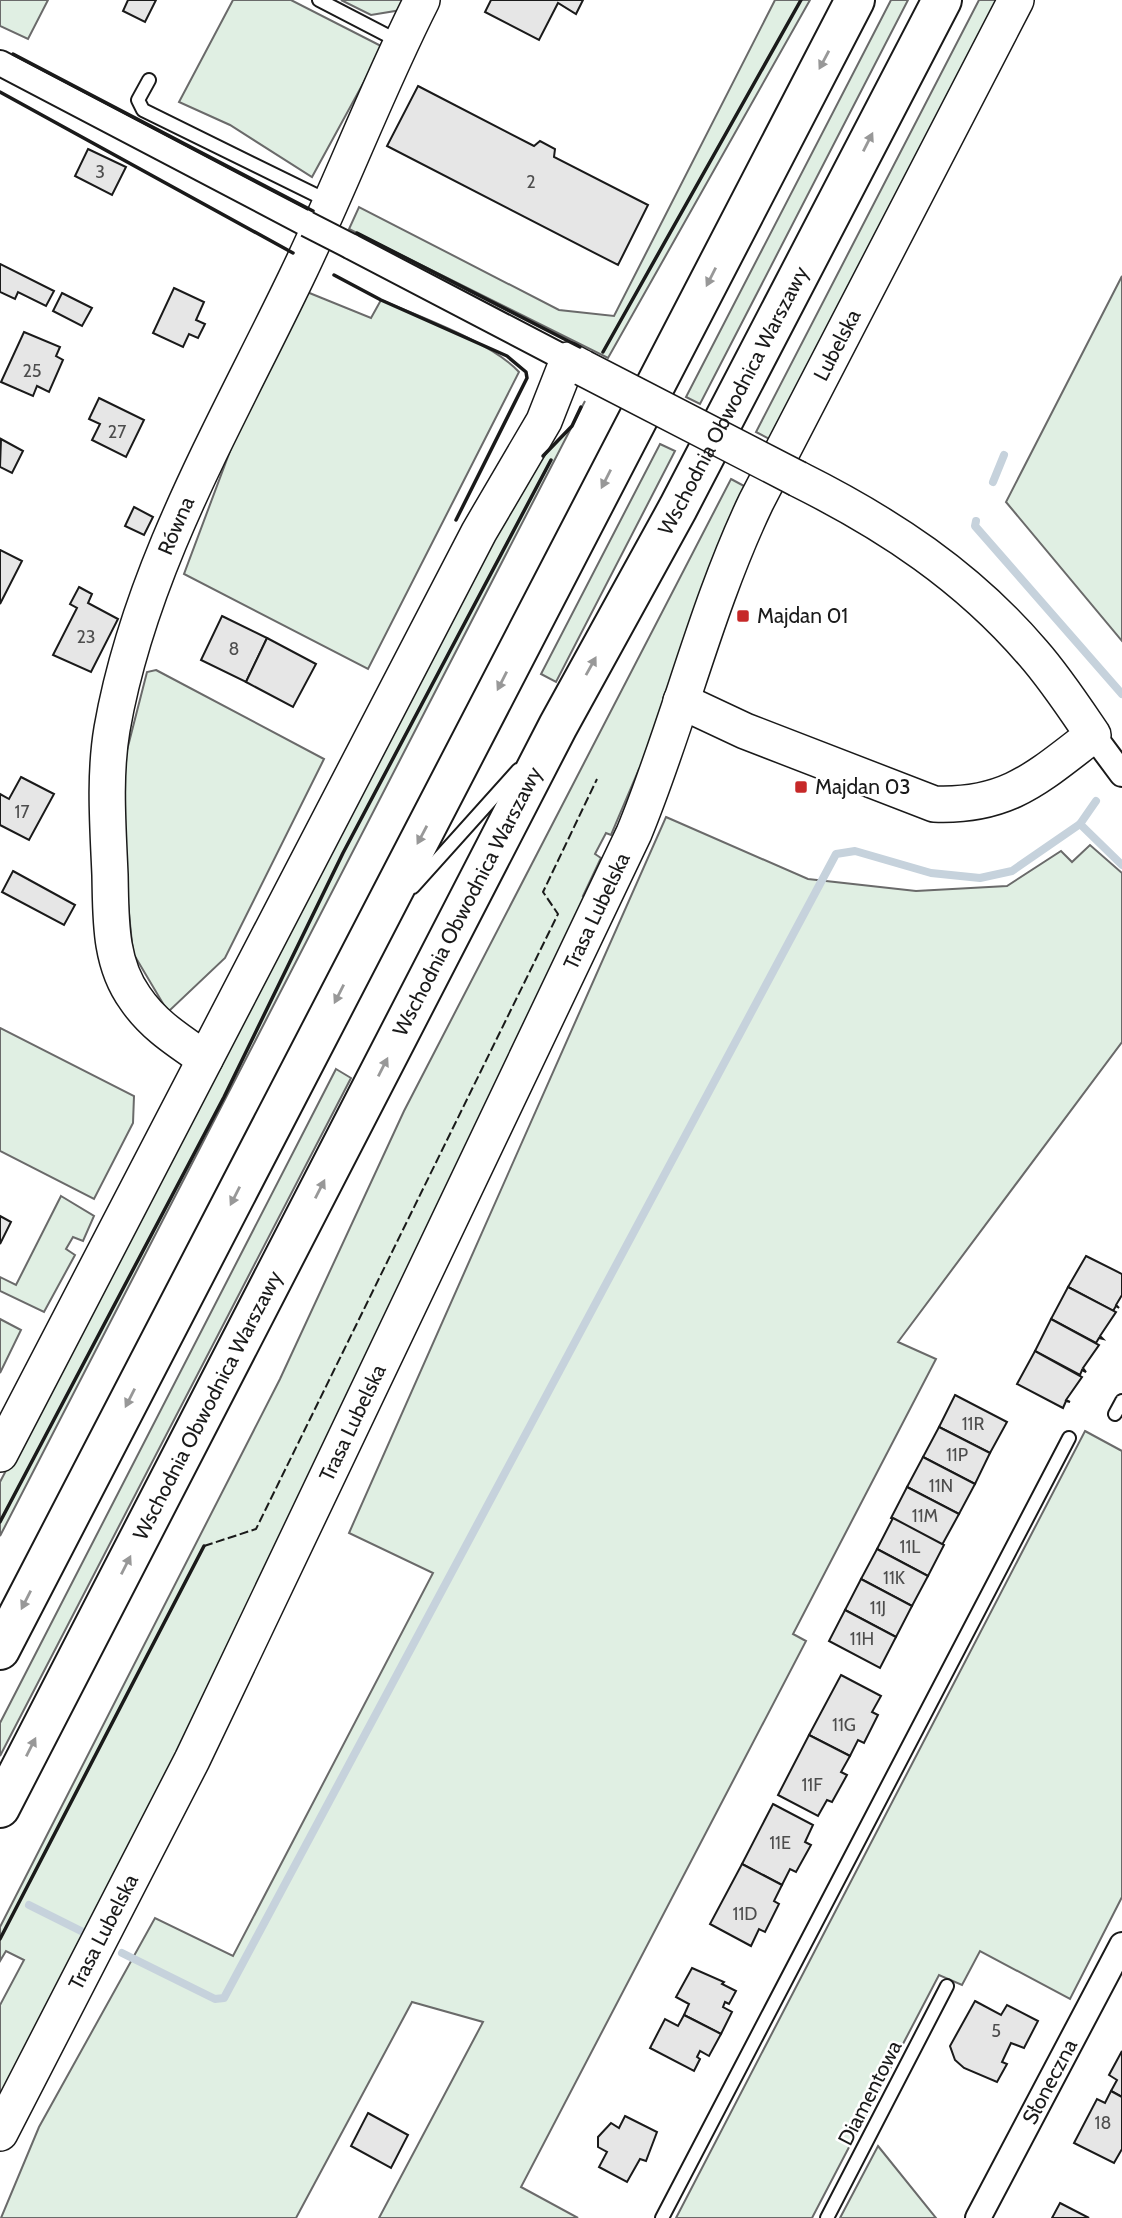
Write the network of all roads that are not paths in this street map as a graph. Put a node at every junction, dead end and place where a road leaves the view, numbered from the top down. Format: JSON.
{"nodes":[{"id":1,"x":319,"y":0,"type":"edge"},
{"id":2,"x":422,"y":0,"type":"edge"},
{"id":3,"x":855,"y":0,"type":"edge"},
{"id":4,"x":942,"y":0,"type":"edge"},
{"id":5,"x":1016,"y":0,"type":"edge"},
{"id":6,"x":401,"y":42,"type":"junction"},
{"id":7,"x":1,"y":64,"type":"edge"},
{"id":8,"x":149,"y":80,"type":"dead end"},
{"id":9,"x":319,"y":213,"type":"junction"},
{"id":10,"x":576,"y":364,"type":"junction"},
{"id":11,"x":681,"y":701,"type":"junction"},
{"id":12,"x":558,"y":726,"type":"junction"},
{"id":13,"x":1093,"y":735,"type":"junction"},
{"id":14,"x":1122,"y":774,"type":"edge"},
{"id":15,"x":371,"y":933,"type":"junction"},
{"id":16,"x":205,"y":1059,"type":"junction"},
{"id":17,"x":1122,"y":1401,"type":"edge"},
{"id":18,"x":1115,"y":1414,"type":"dead end"},
{"id":19,"x":1069,"y":1438,"type":"dead end"},
{"id":20,"x":0,"y":1454,"type":"edge"},
{"id":21,"x":0,"y":1650,"type":"edge"},
{"id":22,"x":0,"y":1808,"type":"edge"},
{"id":23,"x":1122,"y":1945,"type":"edge"},
{"id":24,"x":947,"y":1986,"type":"dead end"},
{"id":25,"x":0,"y":2133,"type":"edge"},
{"id":26,"x":662,"y":2218,"type":"edge"},
{"id":27,"x":827,"y":2218,"type":"edge"},
{"id":28,"x":978,"y":2218,"type":"edge"}],
"edges":[{"from":1,"to":6,"type":"lane"},
{"from":2,"to":6,"type":"street","name":"Równa"},
{"from":3,"to":15,"type":"highway","one_way":true},
{"from":12,"to":4,"type":"highway","name":"Wschodnia Obwodnica Warszawy","one_way":true},
{"from":5,"to":11,"type":"street","name":"Lubelska"},
{"from":6,"to":9,"type":"street","name":"Równa"},
{"from":7,"to":9,"type":"street"},
{"from":8,"to":9,"type":"lane"},
{"from":9,"to":10,"type":"street","bridge":true},
{"from":9,"to":16,"type":"street","name":"Równa"},
{"from":10,"to":13,"type":"street","bridge":true},
{"from":10,"to":16,"type":"street"},
{"from":11,"to":13,"type":"street"},
{"from":11,"to":25,"type":"street","name":"Trasa Lubelska"},
{"from":12,"to":15,"type":"lane"},
{"from":22,"to":12,"type":"highway","name":"Wschodnia Obwodnica Warszawy","one_way":true},
{"from":13,"to":14,"type":"street"},
{"from":15,"to":21,"type":"highway","one_way":true},
{"from":16,"to":20,"type":"street"},
{"from":17,"to":18,"type":"lane"},
{"from":19,"to":26,"type":"lane"},
{"from":23,"to":28,"type":"street","name":"Słoneczna"},
{"from":24,"to":27,"type":"lane","name":"Diamentowa"}]}
